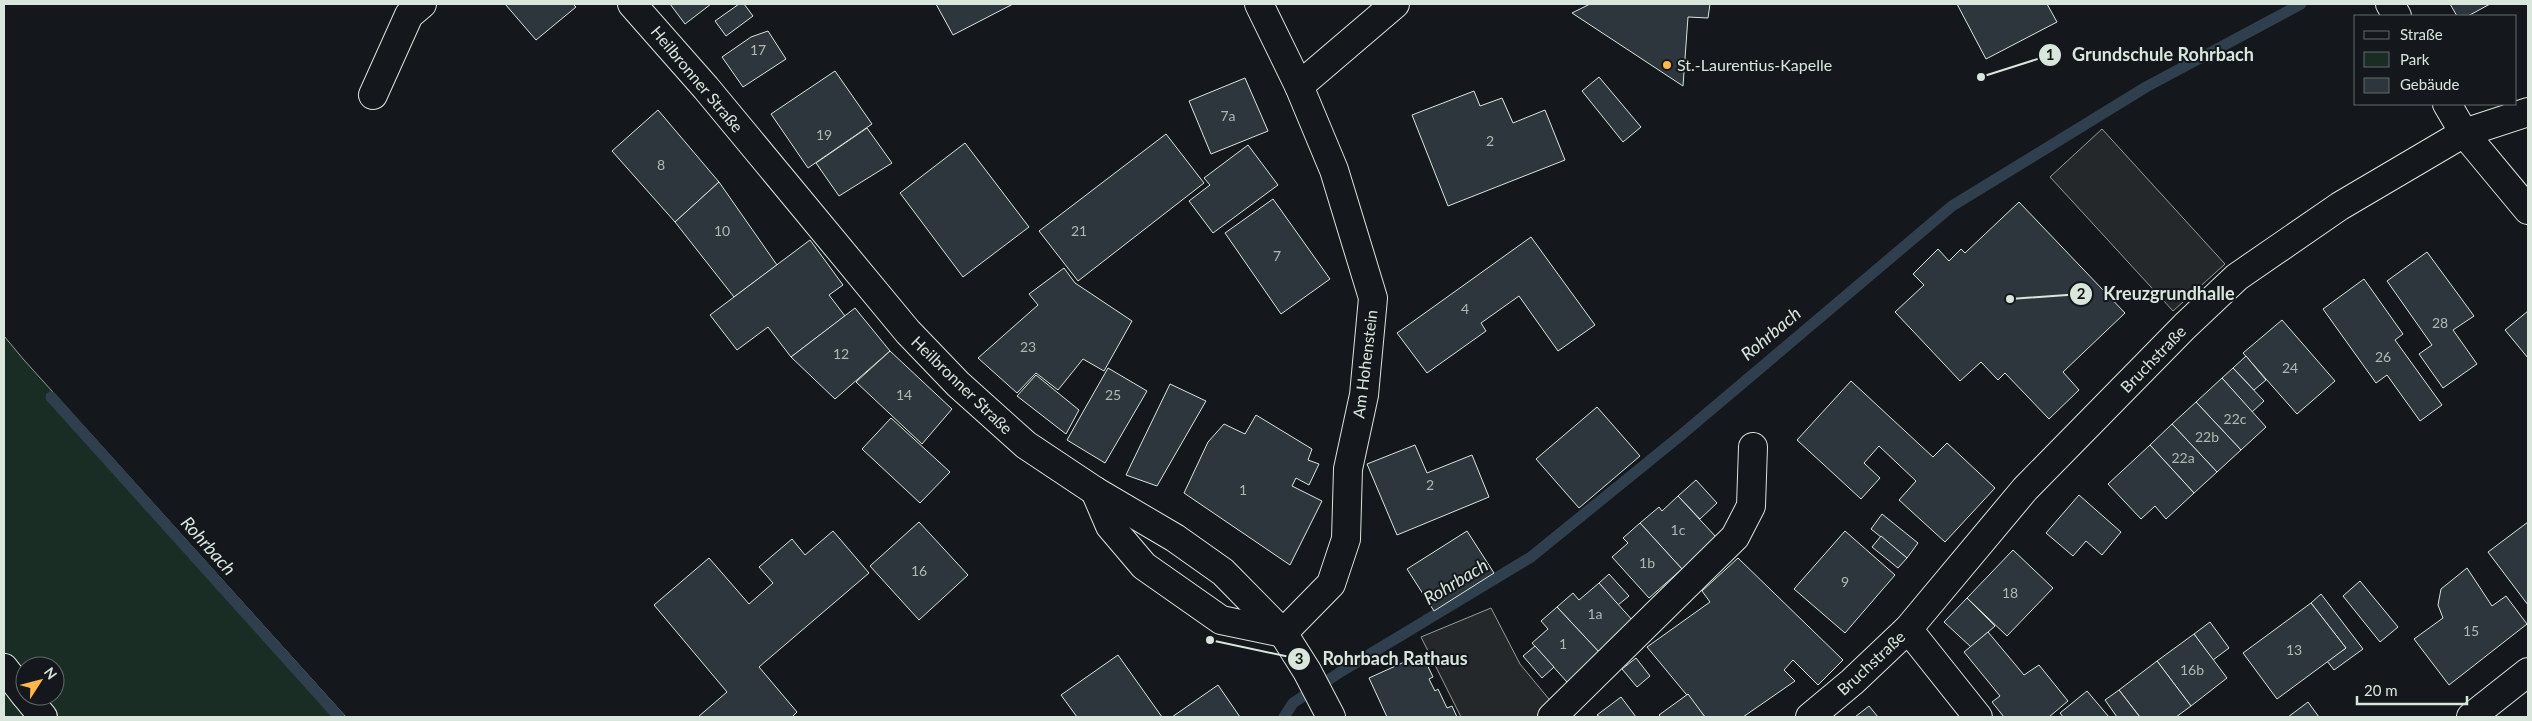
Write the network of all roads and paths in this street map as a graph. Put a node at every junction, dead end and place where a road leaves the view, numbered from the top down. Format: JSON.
{"nodes":[{"id":1,"x":422,"y":4,"type":"edge"},
{"id":2,"x":632,"y":4,"type":"edge"},
{"id":3,"x":1259,"y":4,"type":"edge"},
{"id":4,"x":1395,"y":4,"type":"edge"},
{"id":5,"x":2390,"y":4,"type":"edge"},
{"id":6,"x":2396,"y":15,"type":"edge"},
{"id":7,"x":1299,"y":86,"type":"junction"},
{"id":8,"x":374,"y":95,"type":"dead end"},
{"id":9,"x":2448,"y":105,"type":"edge"},
{"id":10,"x":2528,"y":112,"type":"edge"},
{"id":11,"x":2464,"y":134,"type":"junction"},
{"id":12,"x":2528,"y":210,"type":"edge"},
{"id":13,"x":1753,"y":447,"type":"dead end"},
{"id":14,"x":1095,"y":491,"type":"junction"},
{"id":15,"x":1908,"y":629,"type":"junction"},
{"id":16,"x":1283,"y":633,"type":"junction"},
{"id":17,"x":4,"y":668,"type":"edge"},
{"id":18,"x":2528,"y":672,"type":"edge"},
{"id":19,"x":15,"y":683,"type":"edge"},
{"id":20,"x":34,"y":706,"type":"edge"},
{"id":21,"x":1330,"y":715,"type":"edge"},
{"id":22,"x":43,"y":717,"type":"edge"},
{"id":23,"x":1552,"y":717,"type":"edge"},
{"id":24,"x":1810,"y":717,"type":"edge"},
{"id":25,"x":1978,"y":717,"type":"edge"},
{"id":26,"x":2471,"y":717,"type":"edge"}],
"edges":[{"from":1,"to":8,"type":"street"},
{"from":2,"to":14,"type":"street","name":"Heilbronner Straße"},
{"from":3,"to":7,"type":"street","name":"Am Hohenstein"},
{"from":4,"to":7,"type":"street"},
{"from":5,"to":6,"type":"street"},
{"from":7,"to":16,"type":"street","name":"Am Hohenstein"},
{"from":9,"to":11,"type":"street"},
{"from":10,"to":11,"type":"street","name":"Bruchstraße"},
{"from":11,"to":12,"type":"street"},
{"from":11,"to":15,"type":"street","name":"Bruchstraße"},
{"from":13,"to":23,"type":"street"},
{"from":14,"to":16,"type":"street","name":"Heilbronner Straße"},
{"from":14,"to":16,"type":"street"},
{"from":15,"to":24,"type":"street","name":"Bruchstraße"},
{"from":15,"to":25,"type":"street","name":"Bruchstraße"},
{"from":16,"to":21,"type":"street","name":"Heilbronner Straße"},
{"from":17,"to":19,"type":"street"},
{"from":18,"to":26,"type":"street"},
{"from":20,"to":22,"type":"street"}]}
